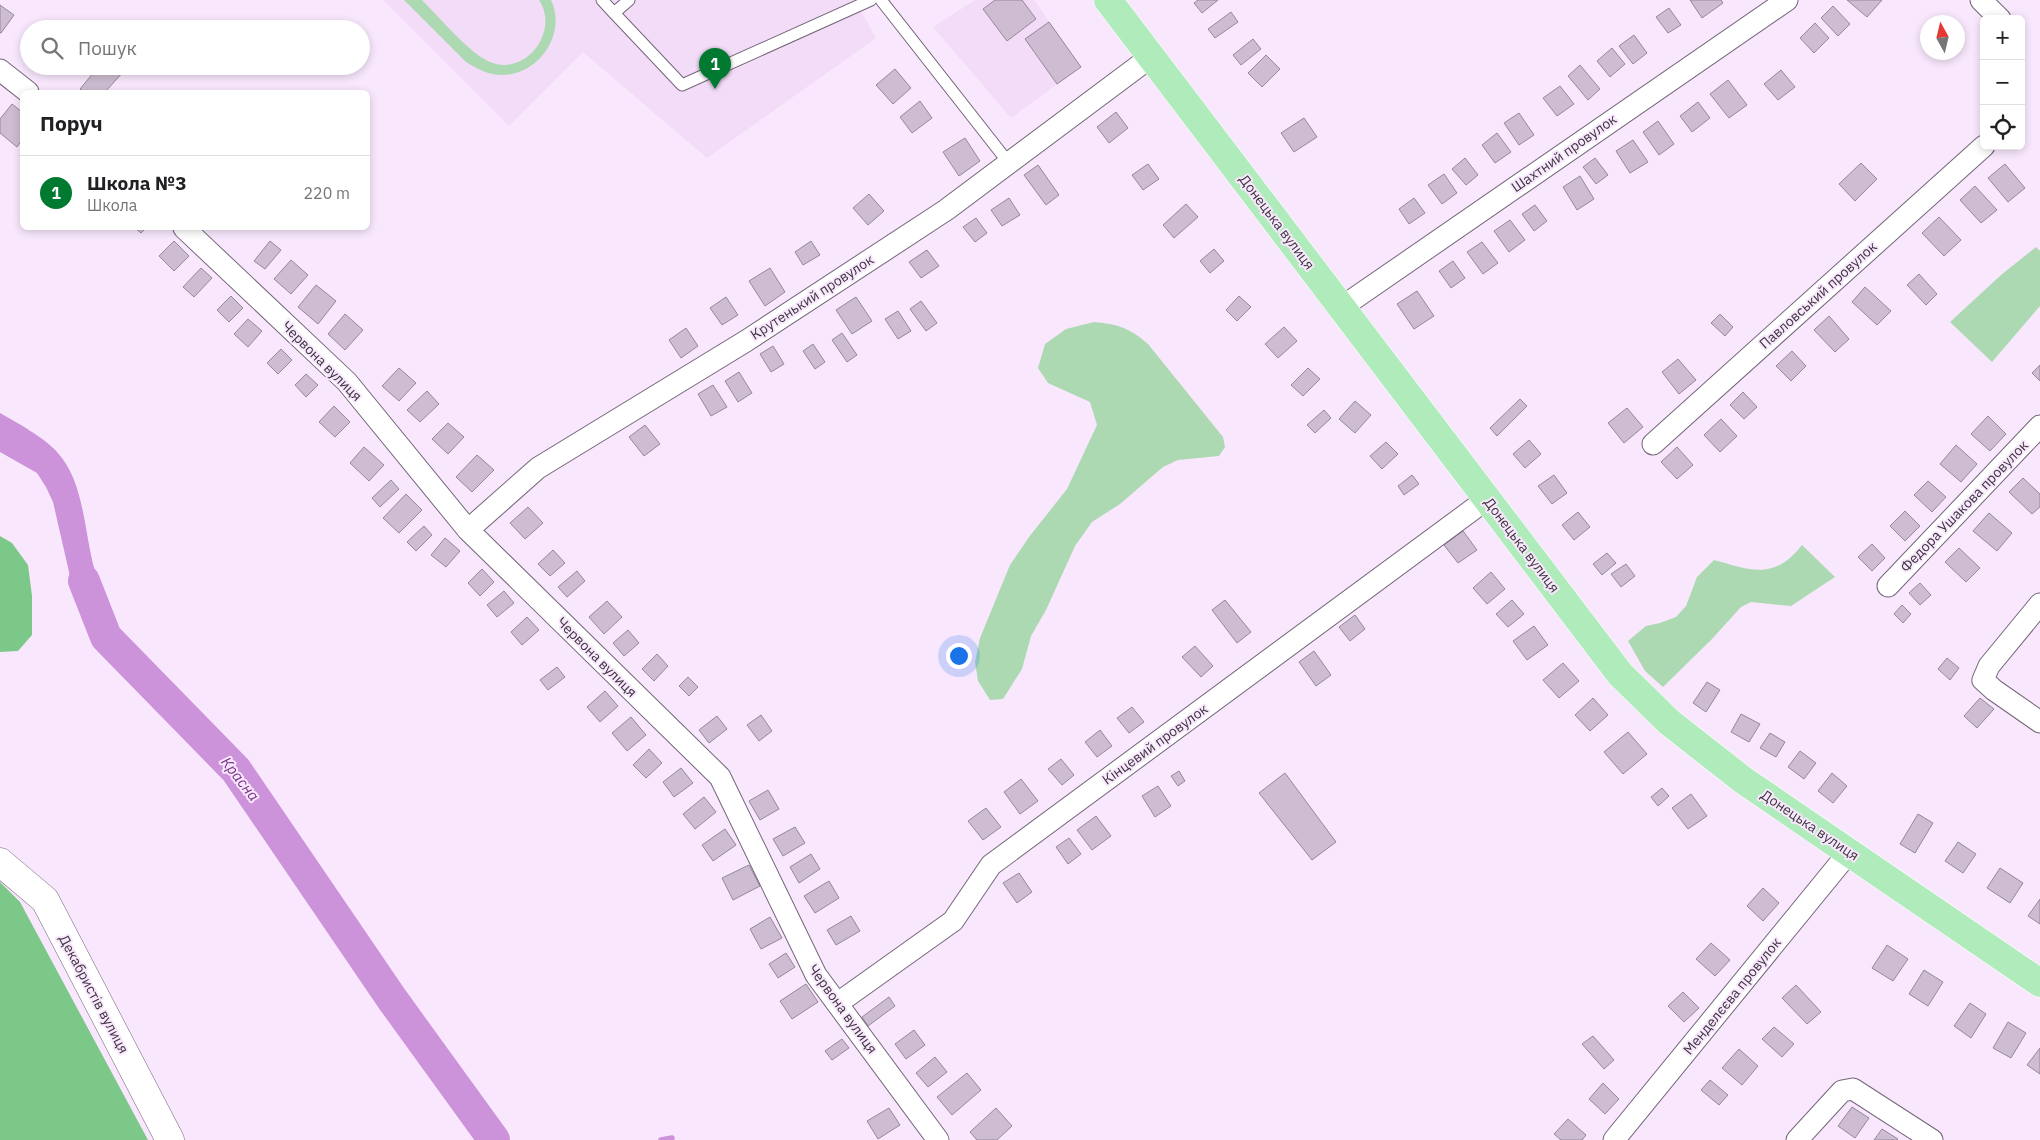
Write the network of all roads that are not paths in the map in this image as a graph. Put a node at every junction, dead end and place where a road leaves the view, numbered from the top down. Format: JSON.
{"nodes":[{"id":1,"x":602,"y":0,"type":"edge"},
{"id":2,"x":629,"y":0,"type":"edge"},
{"id":3,"x":870,"y":0,"type":"edge"},
{"id":4,"x":881,"y":0,"type":"edge"},
{"id":5,"x":1108,"y":0,"type":"edge"},
{"id":6,"x":1787,"y":0,"type":"edge"},
{"id":7,"x":1981,"y":0,"type":"edge"},
{"id":8,"x":614,"y":14,"type":"junction"},
{"id":9,"x":1996,"y":15,"type":"edge"},
{"id":10,"x":1152,"y":56,"type":"junction"},
{"id":11,"x":0,"y":70,"type":"edge"},
{"id":12,"x":25,"y":90,"type":"edge"},
{"id":13,"x":1980,"y":150,"type":"edge"},
{"id":14,"x":1008,"y":162,"type":"junction"},
{"id":15,"x":186,"y":230,"type":"edge"},
{"id":16,"x":1342,"y":307,"type":"junction"},
{"id":17,"x":2040,"y":426,"type":"edge"},
{"id":18,"x":1653,"y":444,"type":"dead end"},
{"id":19,"x":1487,"y":499,"type":"junction"},
{"id":20,"x":468,"y":530,"type":"junction"},
{"id":21,"x":1888,"y":586,"type":"dead end"},
{"id":22,"x":2040,"y":604,"type":"edge"},
{"id":23,"x":2040,"y":722,"type":"edge"},
{"id":24,"x":1850,"y":852,"type":"junction"},
{"id":25,"x":0,"y":862,"type":"edge"},
{"id":26,"x":2040,"y":983,"type":"edge"},
{"id":27,"x":838,"y":1003,"type":"junction"},
{"id":28,"x":170,"y":1140,"type":"edge"},
{"id":29,"x":938,"y":1140,"type":"edge"},
{"id":30,"x":1614,"y":1140,"type":"edge"},
{"id":31,"x":1797,"y":1140,"type":"edge"},
{"id":32,"x":1932,"y":1140,"type":"edge"}],
"edges":[{"from":1,"to":8,"type":"lane"},
{"from":2,"to":8,"type":"lane"},
{"from":3,"to":8,"type":"lane"},
{"from":4,"to":14,"type":"lane"},
{"from":5,"to":10,"type":"main road","name":"Донецька вулиця"},
{"from":6,"to":16,"type":"street","name":"Шахтний провулок"},
{"from":7,"to":9,"type":"street"},
{"from":10,"to":14,"type":"street","name":"Крутенький провулок"},
{"from":10,"to":16,"type":"main road","name":"Донецька вулиця"},
{"from":11,"to":12,"type":"street"},
{"from":13,"to":18,"type":"street","name":"Павловський провулок"},
{"from":14,"to":20,"type":"street","name":"Крутенький провулок"},
{"from":15,"to":20,"type":"street","name":"Червона вулиця"},
{"from":16,"to":19,"type":"main road","name":"Донецька вулиця"},
{"from":17,"to":21,"type":"street","name":"Федора Ушакова провулок"},
{"from":19,"to":24,"type":"main road","name":"Донецька вулиця"},
{"from":19,"to":27,"type":"street","name":"Кінцевий провулок"},
{"from":20,"to":27,"type":"street","name":"Червона вулиця"},
{"from":22,"to":23,"type":"street"},
{"from":24,"to":26,"type":"main road","name":"Донецька вулиця"},
{"from":24,"to":30,"type":"street","name":"Менделєєва провулок"},
{"from":25,"to":28,"type":"street","name":"Декабристів вулиця"},
{"from":27,"to":29,"type":"street","name":"Червона вулиця"},
{"from":31,"to":32,"type":"street"}]}
